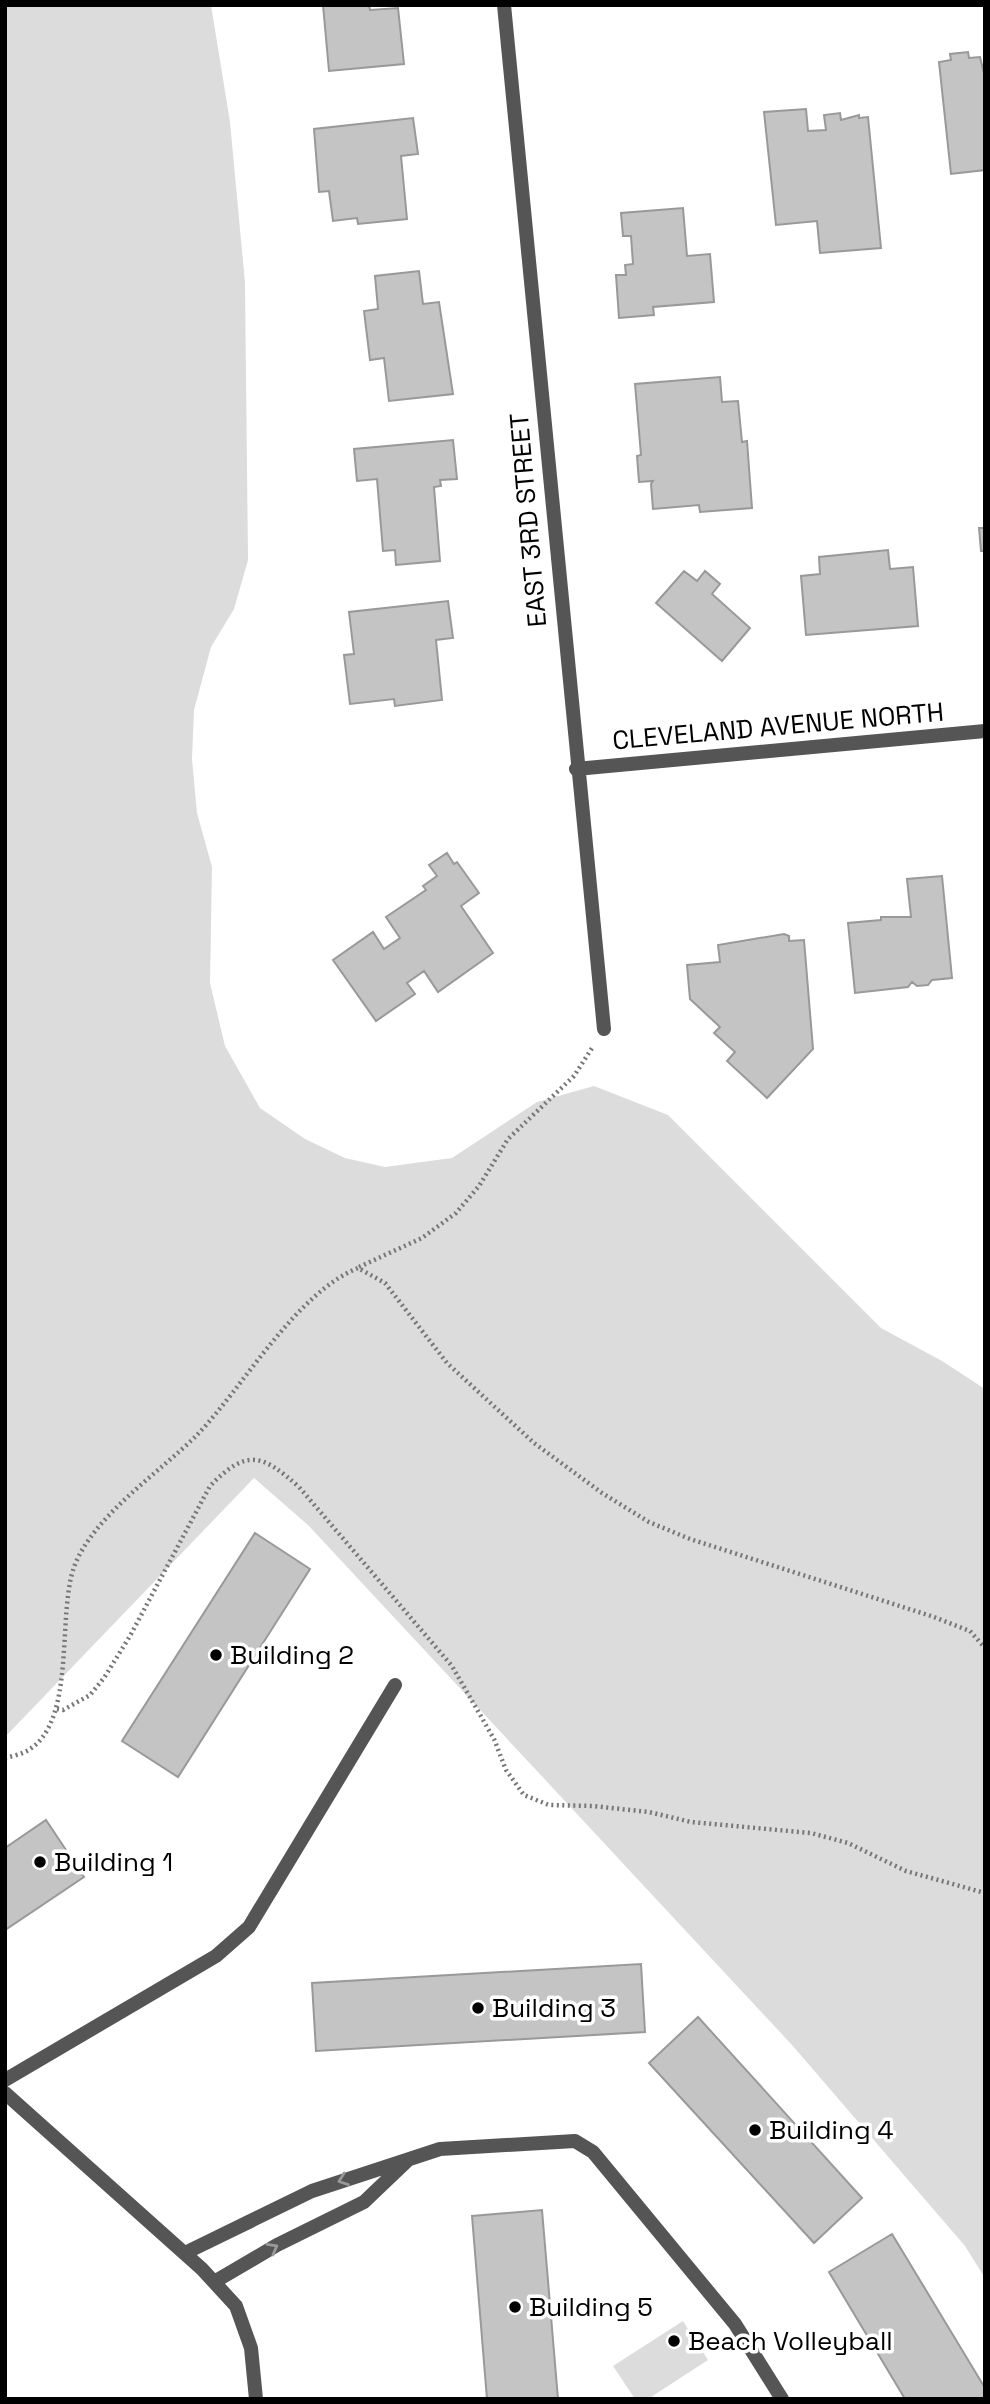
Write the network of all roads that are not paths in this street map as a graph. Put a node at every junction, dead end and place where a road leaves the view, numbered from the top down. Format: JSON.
{"nodes":[{"id":1,"x":504,"y":5,"type":"edge"},
{"id":2,"x":985,"y":732,"type":"edge"},
{"id":3,"x":576,"y":769,"type":"junction"},
{"id":4,"x":604,"y":1029,"type":"road end"},
{"id":5,"x":395,"y":1685,"type":"dead end"},
{"id":6,"x":5,"y":2080,"type":"edge"},
{"id":7,"x":5,"y":2093,"type":"edge"},
{"id":8,"x":408,"y":2160,"type":"junction"},
{"id":9,"x":185,"y":2253,"type":"junction"},
{"id":10,"x":214,"y":2282,"type":"junction"},
{"id":11,"x":256,"y":2399,"type":"edge"},
{"id":12,"x":782,"y":2399,"type":"edge"}],
"edges":[{"from":1,"to":3,"type":"street","name":"EAST 3RD STREET"},
{"from":2,"to":3,"type":"street","name":"CLEVELAND AVENUE NORTH"},
{"from":3,"to":4,"type":"street","name":"EAST 3RD STREET"},
{"from":5,"to":6,"type":"street"},
{"from":7,"to":9,"type":"street"},
{"from":8,"to":9,"type":"street","one_way":true},
{"from":10,"to":8,"type":"street","one_way":true},
{"from":8,"to":12,"type":"street"},
{"from":9,"to":10,"type":"street"},
{"from":10,"to":11,"type":"street"}]}
